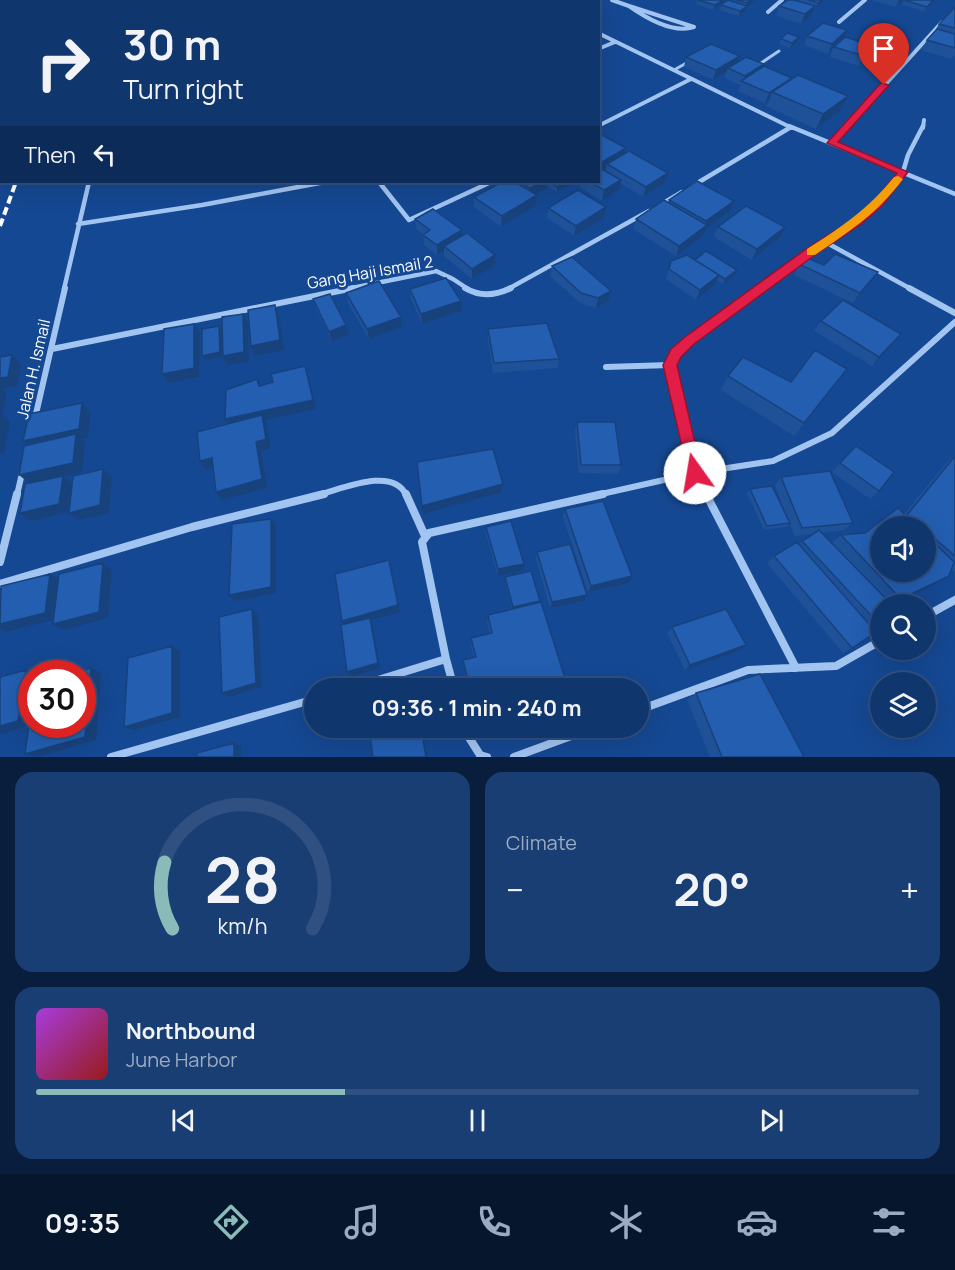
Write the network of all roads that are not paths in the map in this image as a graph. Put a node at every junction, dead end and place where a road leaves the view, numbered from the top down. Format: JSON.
{"nodes":[{"id":1,"x":612,"y":0,"type":"edge"},
{"id":2,"x":782,"y":0,"type":"edge"},
{"id":3,"x":864,"y":0,"type":"edge"},
{"id":4,"x":628,"y":5,"type":"junction"},
{"id":5,"x":768,"y":12,"type":"dead end"},
{"id":6,"x":948,"y":15,"type":"edge"},
{"id":7,"x":839,"y":22,"type":"dead end"},
{"id":8,"x":600,"y":34,"type":"edge"},
{"id":9,"x":615,"y":42,"type":"junction"},
{"id":10,"x":600,"y":48,"type":"edge"},
{"id":11,"x":779,"y":51,"type":"dead end"},
{"id":12,"x":691,"y":60,"type":"edge"},
{"id":13,"x":751,"y":66,"type":"edge"},
{"id":14,"x":674,"y":70,"type":"junction"},
{"id":15,"x":692,"y":79,"type":"junction"},
{"id":16,"x":924,"y":120,"type":"dead end"},
{"id":17,"x":600,"y":125,"type":"edge"},
{"id":18,"x":791,"y":127,"type":"junction"},
{"id":19,"x":832,"y":143,"type":"junction"},
{"id":20,"x":903,"y":172,"type":"junction"},
{"id":21,"x":89,"y":183,"type":"edge"},
{"id":22,"x":320,"y":183,"type":"edge"},
{"id":23,"x":379,"y":183,"type":"edge"},
{"id":24,"x":489,"y":183,"type":"edge"},
{"id":25,"x":955,"y":195,"type":"edge"},
{"id":26,"x":78,"y":224,"type":"junction"},
{"id":27,"x":827,"y":243,"type":"junction"},
{"id":28,"x":955,"y":313,"type":"edge"},
{"id":29,"x":955,"y":322,"type":"edge"},
{"id":30,"x":52,"y":349,"type":"junction"},
{"id":31,"x":670,"y":365,"type":"junction"},
{"id":32,"x":606,"y":367,"type":"dead end"},
{"id":33,"x":33,"y":427,"type":"edge"},
{"id":34,"x":25,"y":461,"type":"edge"},
{"id":35,"x":695,"y":473,"type":"junction"},
{"id":36,"x":425,"y":536,"type":"junction"},
{"id":37,"x":0,"y":562,"type":"edge"},
{"id":38,"x":0,"y":584,"type":"edge"},
{"id":39,"x":955,"y":600,"type":"edge"},
{"id":40,"x":936,"y":610,"type":"edge"},
{"id":41,"x":870,"y":647,"type":"edge"},
{"id":42,"x":447,"y":659,"type":"junction"},
{"id":43,"x":796,"y":668,"type":"junction"},
{"id":44,"x":385,"y":678,"type":"edge"},
{"id":45,"x":452,"y":678,"type":"edge"},
{"id":46,"x":304,"y":702,"type":"edge"},
{"id":47,"x":649,"y":706,"type":"edge"},
{"id":48,"x":469,"y":738,"type":"edge"},
{"id":49,"x":566,"y":738,"type":"edge"},
{"id":50,"x":111,"y":757,"type":"edge"},
{"id":51,"x":487,"y":757,"type":"edge"},
{"id":52,"x":514,"y":757,"type":"edge"}],
"edges":[{"from":1,"to":4,"type":"street"},
{"from":2,"to":5,"type":"street"},
{"from":3,"to":7,"type":"street"},
{"from":4,"to":4,"type":"street"},
{"from":6,"to":19,"type":"street"},
{"from":8,"to":9,"type":"street"},
{"from":9,"to":10,"type":"street"},
{"from":9,"to":14,"type":"street"},
{"from":11,"to":13,"type":"lane"},
{"from":12,"to":14,"type":"lane"},
{"from":14,"to":15,"type":"street"},
{"from":15,"to":17,"type":"street"},
{"from":15,"to":18,"type":"street"},
{"from":16,"to":20,"type":"street"},
{"from":18,"to":19,"type":"street"},
{"from":18,"to":30,"type":"street","name":"Gang Haji Ismail 2"},
{"from":19,"to":20,"type":"street"},
{"from":20,"to":25,"type":"street"},
{"from":20,"to":27,"type":"street"},
{"from":21,"to":26,"type":"street","name":"Jalan H. Ismail"},
{"from":22,"to":26,"type":"street"},
{"from":23,"to":24,"type":"street"},
{"from":26,"to":30,"type":"street","name":"Jalan H. Ismail"},
{"from":27,"to":28,"type":"street"},
{"from":27,"to":31,"type":"street"},
{"from":29,"to":35,"type":"street"},
{"from":30,"to":33,"type":"street","name":"Jalan H. Ismail"},
{"from":31,"to":32,"type":"street"},
{"from":31,"to":35,"type":"street"},
{"from":34,"to":37,"type":"street"},
{"from":35,"to":36,"type":"street"},
{"from":35,"to":43,"type":"street"},
{"from":36,"to":38,"type":"street"},
{"from":36,"to":42,"type":"street"},
{"from":39,"to":40,"type":"street"},
{"from":41,"to":43,"type":"street"},
{"from":42,"to":44,"type":"street"},
{"from":42,"to":45,"type":"street"},
{"from":43,"to":47,"type":"street"},
{"from":46,"to":50,"type":"street"},
{"from":48,"to":51,"type":"street"},
{"from":49,"to":52,"type":"street"}]}
